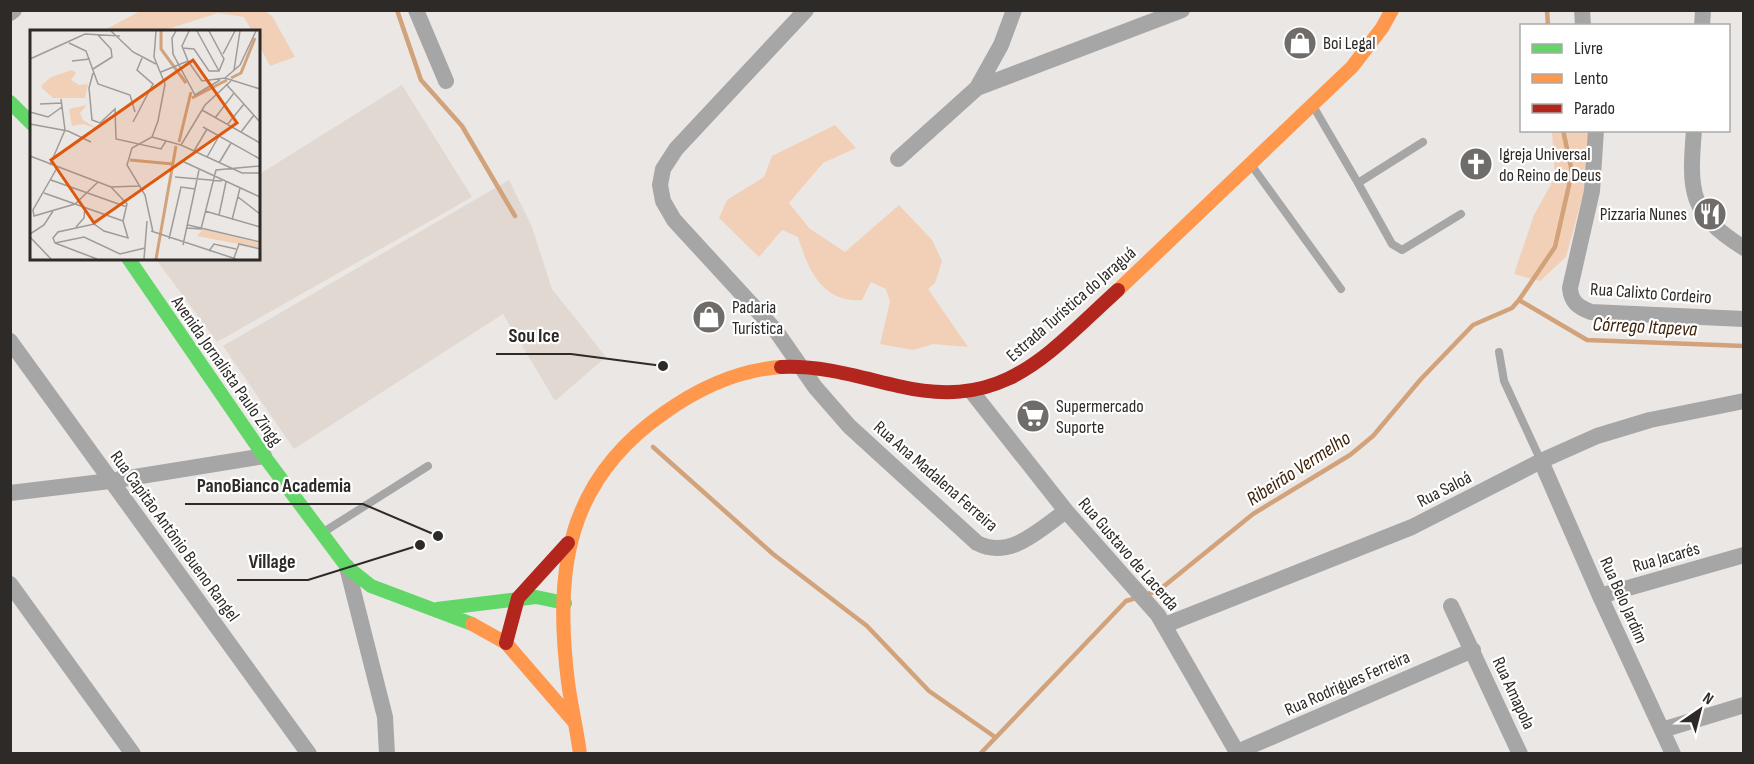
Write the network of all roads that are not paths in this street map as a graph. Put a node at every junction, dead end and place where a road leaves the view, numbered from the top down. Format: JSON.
{"nodes":[{"id":1,"x":14,"y":10,"type":"edge"},
{"id":2,"x":416,"y":10,"type":"edge"},
{"id":3,"x":806,"y":10,"type":"edge"},
{"id":4,"x":1014,"y":10,"type":"edge"},
{"id":5,"x":1182,"y":10,"type":"edge"},
{"id":6,"x":1392,"y":10,"type":"edge"},
{"id":7,"x":10,"y":13,"type":"edge"},
{"id":8,"x":446,"y":81,"type":"dead end"},
{"id":9,"x":977,"y":88,"type":"junction"},
{"id":10,"x":11,"y":104,"type":"edge"},
{"id":11,"x":1312,"y":104,"type":"junction"},
{"id":12,"x":30,"y":122,"type":"edge"},
{"id":13,"x":1596,"y":132,"type":"edge"},
{"id":14,"x":1694,"y":132,"type":"edge"},
{"id":15,"x":1423,"y":142,"type":"dead end"},
{"id":16,"x":898,"y":159,"type":"dead end"},
{"id":17,"x":1250,"y":163,"type":"junction"},
{"id":18,"x":1358,"y":183,"type":"junction"},
{"id":19,"x":1461,"y":214,"type":"dead end"},
{"id":20,"x":1743,"y":248,"type":"edge"},
{"id":21,"x":129,"y":260,"type":"edge"},
{"id":22,"x":1341,"y":289,"type":"dead end"},
{"id":23,"x":1743,"y":319,"type":"edge"},
{"id":24,"x":10,"y":341,"type":"edge"},
{"id":25,"x":1499,"y":352,"type":"dead end"},
{"id":26,"x":800,"y":366,"type":"junction"},
{"id":27,"x":972,"y":392,"type":"junction"},
{"id":28,"x":1743,"y":402,"type":"edge"},
{"id":29,"x":264,"y":456,"type":"junction"},
{"id":30,"x":1541,"y":460,"type":"junction"},
{"id":31,"x":428,"y":466,"type":"dead end"},
{"id":32,"x":110,"y":481,"type":"junction"},
{"id":33,"x":10,"y":493,"type":"edge"},
{"id":34,"x":1066,"y":511,"type":"junction"},
{"id":35,"x":321,"y":534,"type":"junction"},
{"id":36,"x":568,"y":543,"type":"junction"},
{"id":37,"x":1743,"y":555,"type":"edge"},
{"id":38,"x":347,"y":567,"type":"junction"},
{"id":39,"x":10,"y":584,"type":"edge"},
{"id":40,"x":1600,"y":596,"type":"junction"},
{"id":41,"x":518,"y":598,"type":"junction"},
{"id":42,"x":565,"y":603,"type":"junction"},
{"id":43,"x":1450,"y":606,"type":"dead end"},
{"id":44,"x":436,"y":609,"type":"junction"},
{"id":45,"x":1161,"y":620,"type":"junction"},
{"id":46,"x":506,"y":643,"type":"junction"},
{"id":47,"x":1473,"y":650,"type":"junction"},
{"id":48,"x":543,"y":683,"type":"junction"},
{"id":49,"x":568,"y":683,"type":"junction"},
{"id":50,"x":1743,"y":705,"type":"edge"},
{"id":51,"x":576,"y":724,"type":"junction"},
{"id":52,"x":1662,"y":730,"type":"junction"},
{"id":53,"x":133,"y":753,"type":"edge"},
{"id":54,"x":309,"y":753,"type":"edge"},
{"id":55,"x":387,"y":753,"type":"edge"},
{"id":56,"x":580,"y":753,"type":"edge"},
{"id":57,"x":1238,"y":753,"type":"edge"},
{"id":58,"x":1520,"y":753,"type":"edge"},
{"id":59,"x":1673,"y":753,"type":"edge"}],
"edges":[{"from":1,"to":7,"type":"street"},
{"from":2,"to":8,"type":"street"},
{"from":3,"to":26,"type":"street","name":"Rua Ana Madalena Ferreira"},
{"from":4,"to":9,"type":"street"},
{"from":5,"to":9,"type":"street"},
{"from":6,"to":11,"type":"main road","name":"Estrada Turística do Jaraguá"},
{"from":9,"to":16,"type":"street"},
{"from":10,"to":12,"type":"main road"},
{"from":11,"to":17,"type":"main road","name":"Estrada Turística do Jaraguá"},
{"from":11,"to":18,"type":"lane"},
{"from":13,"to":23,"type":"street","name":"Rua Calixto Cordeiro"},
{"from":14,"to":20,"type":"street"},
{"from":15,"to":18,"type":"lane"},
{"from":17,"to":22,"type":"lane"},
{"from":17,"to":27,"type":"main road","name":"Estrada Turística do Jaraguá"},
{"from":18,"to":19,"type":"lane"},
{"from":21,"to":29,"type":"main road","name":"Avenida Jornalista Paulo Zingg"},
{"from":24,"to":32,"type":"street","name":"Rua Capitão Antônio Bueno Rangel"},
{"from":25,"to":30,"type":"lane"},
{"from":26,"to":27,"type":"main road","name":"Estrada Turística do Jaraguá"},
{"from":26,"to":34,"type":"street","name":"Rua Ana Madalena Ferreira"},
{"from":26,"to":36,"type":"main road","name":"Estrada Turística do Jaraguá"},
{"from":27,"to":34,"type":"street","name":"Rua Gustavo de Lacerda"},
{"from":28,"to":30,"type":"street","name":"Rua Saloá"},
{"from":29,"to":32,"type":"street"},
{"from":29,"to":35,"type":"main road","name":"Avenida Jornalista Paulo Zingg"},
{"from":30,"to":40,"type":"street","name":"Rua Belo Jardim"},
{"from":30,"to":45,"type":"street","name":"Rua Saloá"},
{"from":31,"to":35,"type":"lane"},
{"from":32,"to":33,"type":"street"},
{"from":32,"to":54,"type":"street","name":"Rua Capitão Antônio Bueno Rangel"},
{"from":34,"to":45,"type":"street","name":"Rua Gustavo de Lacerda"},
{"from":35,"to":38,"type":"main road","name":"Avenida Jornalista Paulo Zingg"},
{"from":36,"to":41,"type":"main road"},
{"from":36,"to":42,"type":"main road","name":"Estrada Turística do Jaraguá"},
{"from":37,"to":40,"type":"street","name":"Rua Jacarés"},
{"from":38,"to":44,"type":"main road","name":"Avenida Jornalista Paulo Zingg"},
{"from":38,"to":55,"type":"street"},
{"from":39,"to":53,"type":"street"},
{"from":40,"to":52,"type":"street","name":"Rua Belo Jardim"},
{"from":41,"to":42,"type":"main road","name":"Avenida Jornalista Paulo Zingg"},
{"from":41,"to":44,"type":"main road","name":"Avenida Jornalista Paulo Zingg"},
{"from":41,"to":46,"type":"main road"},
{"from":42,"to":49,"type":"main road","name":"Estrada Turística do Jaraguá"},
{"from":43,"to":47,"type":"street","name":"Rua Amapola"},
{"from":44,"to":46,"type":"main road","name":"Avenida Jornalista Paulo Zingg"},
{"from":45,"to":57,"type":"street","name":"Rua Gustavo de Lacerda"},
{"from":46,"to":48,"type":"main road","name":"Avenida Jornalista Paulo Zingg"},
{"from":47,"to":57,"type":"street","name":"Rua Rodrigues Ferreira"},
{"from":47,"to":58,"type":"street","name":"Rua Amapola"},
{"from":48,"to":49,"type":"main road"},
{"from":48,"to":51,"type":"main road","name":"Avenida Jornalista Paulo Zingg"},
{"from":49,"to":51,"type":"main road","name":"Estrada Turística do Jaraguá"},
{"from":50,"to":52,"type":"street"},
{"from":51,"to":56,"type":"main road","name":"Estrada Turística do Jaraguá"},
{"from":52,"to":59,"type":"street","name":"Rua Belo Jardim"}]}
